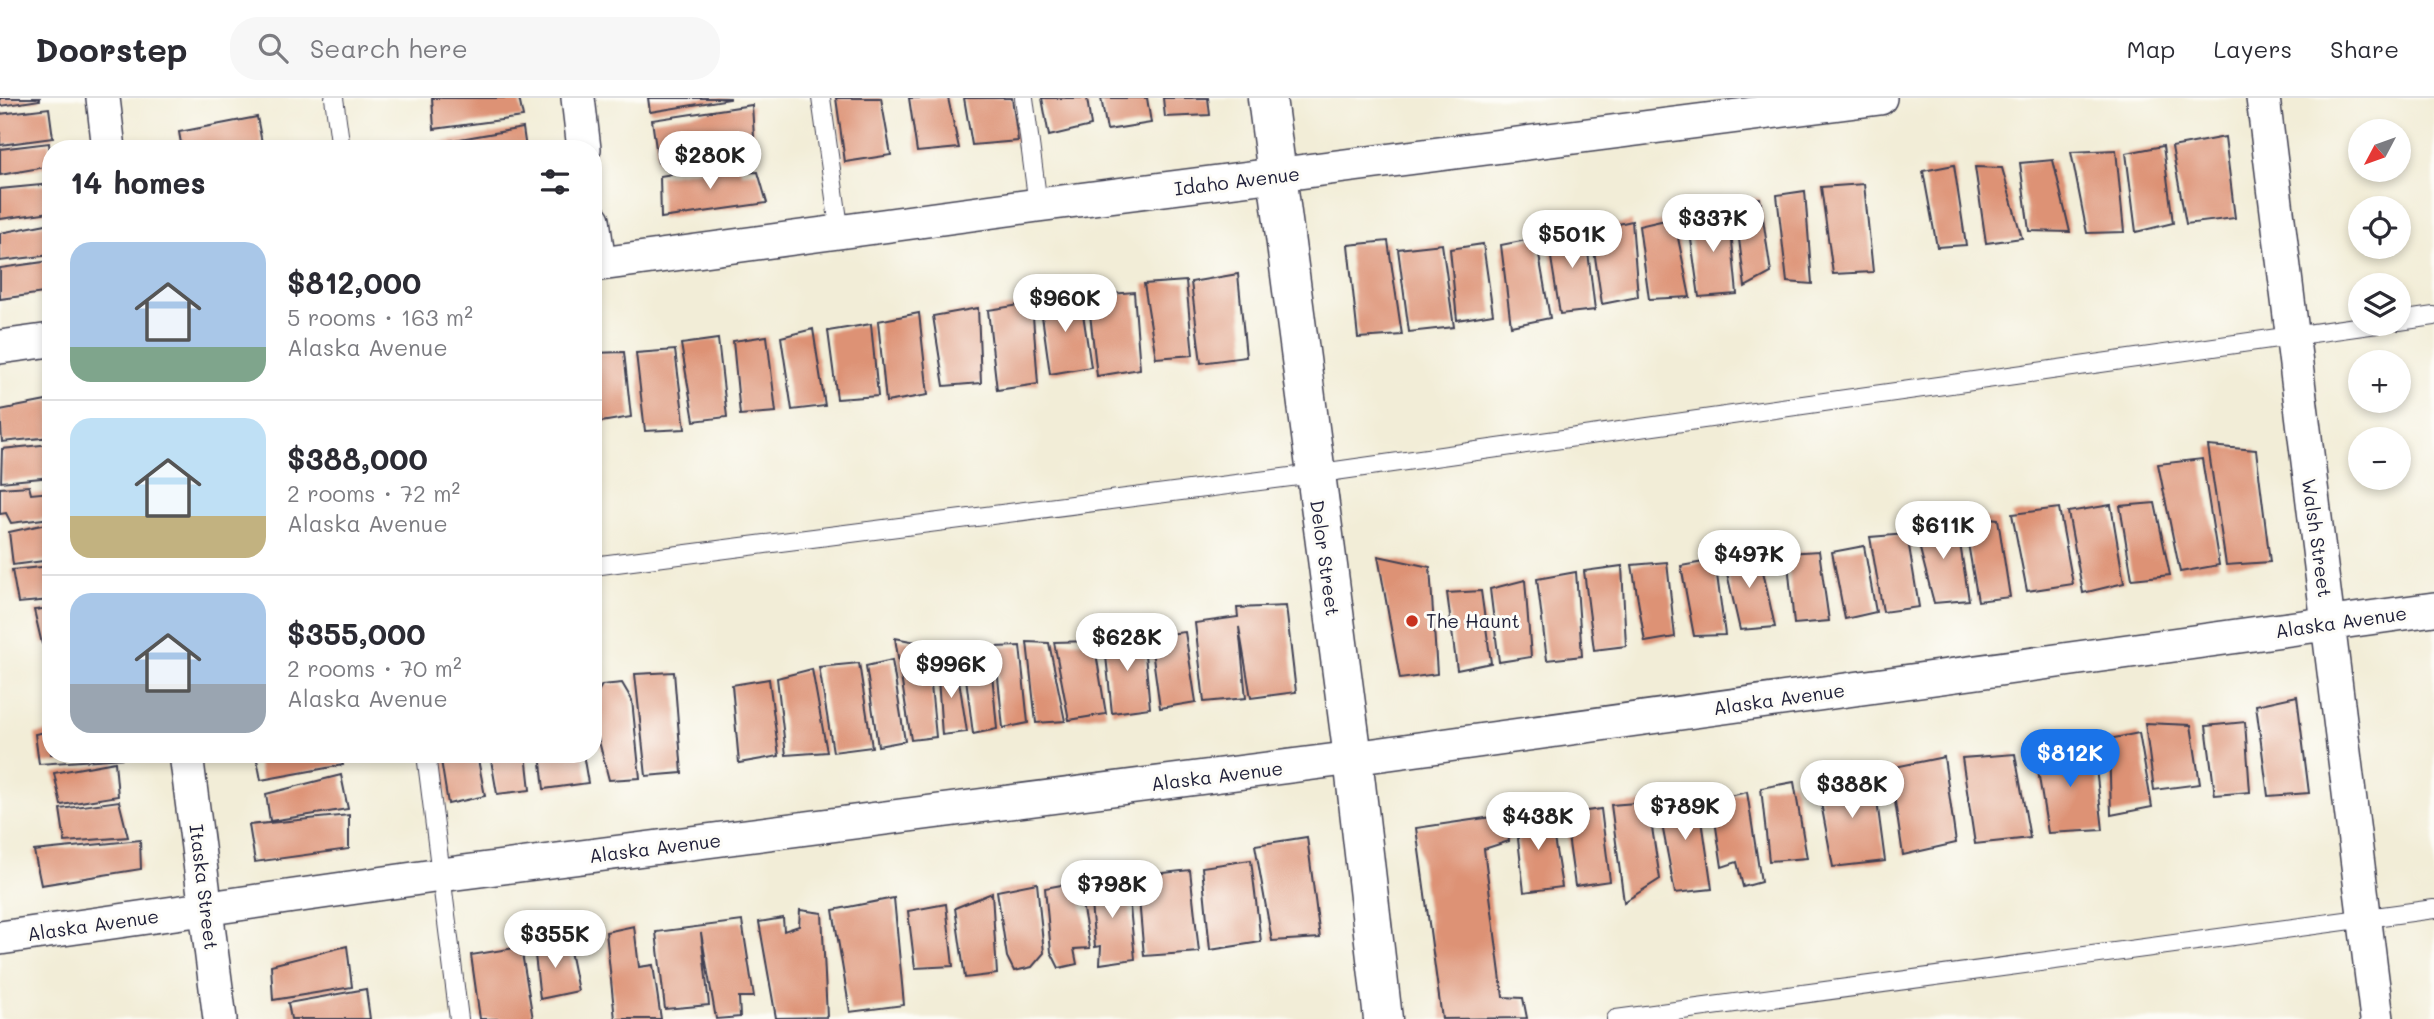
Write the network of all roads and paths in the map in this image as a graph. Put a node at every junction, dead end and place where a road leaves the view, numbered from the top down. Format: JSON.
{"nodes":[{"id":1,"x":103,"y":98,"type":"edge"},
{"id":2,"x":334,"y":98,"type":"edge"},
{"id":3,"x":578,"y":98,"type":"edge"},
{"id":4,"x":821,"y":98,"type":"edge"},
{"id":5,"x":1024,"y":98,"type":"edge"},
{"id":6,"x":1267,"y":98,"type":"edge"},
{"id":7,"x":1880,"y":98,"type":"edge"},
{"id":8,"x":2263,"y":98,"type":"edge"},
{"id":9,"x":108,"y":140,"type":"edge"},
{"id":10,"x":340,"y":140,"type":"edge"},
{"id":11,"x":583,"y":140,"type":"edge"},
{"id":12,"x":1275,"y":176,"type":"junction"},
{"id":13,"x":1038,"y":205,"type":"junction"},
{"id":14,"x":840,"y":234,"type":"junction"},
{"id":15,"x":602,"y":264,"type":"edge"},
{"id":16,"x":2434,"y":316,"type":"edge"},
{"id":17,"x":2411,"y":319,"type":"edge"},
{"id":18,"x":2348,"y":328,"type":"edge"},
{"id":19,"x":2291,"y":335,"type":"junction"},
{"id":20,"x":42,"y":341,"type":"edge"},
{"id":21,"x":0,"y":347,"type":"edge"},
{"id":22,"x":1314,"y":474,"type":"junction"},
{"id":23,"x":602,"y":565,"type":"edge"},
{"id":24,"x":2434,"y":609,"type":"edge"},
{"id":25,"x":2329,"y":623,"type":"junction"},
{"id":26,"x":1353,"y":758,"type":"junction"},
{"id":27,"x":187,"y":763,"type":"edge"},
{"id":28,"x":427,"y":763,"type":"edge"},
{"id":29,"x":441,"y":875,"type":"junction"},
{"id":30,"x":2434,"y":909,"type":"edge"},
{"id":31,"x":207,"y":910,"type":"junction"},
{"id":32,"x":2365,"y":919,"type":"junction"},
{"id":33,"x":0,"y":938,"type":"edge"},
{"id":34,"x":220,"y":1019,"type":"edge"},
{"id":35,"x":459,"y":1019,"type":"edge"},
{"id":36,"x":1383,"y":1019,"type":"edge"},
{"id":37,"x":1616,"y":1019,"type":"edge"},
{"id":38,"x":2376,"y":1019,"type":"edge"}],
"edges":[{"from":1,"to":9,"type":"street"},
{"from":2,"to":10,"type":"lane"},
{"from":3,"to":11,"type":"street"},
{"from":4,"to":14,"type":"lane"},
{"from":5,"to":13,"type":"lane"},
{"from":6,"to":12,"type":"street","name":"Delor Street"},
{"from":7,"to":12,"type":"street","name":"Idaho Avenue"},
{"from":8,"to":19,"type":"street","name":"Walsh Street"},
{"from":12,"to":13,"type":"street","name":"Idaho Avenue"},
{"from":12,"to":22,"type":"street","name":"Delor Street"},
{"from":13,"to":14,"type":"street","name":"Idaho Avenue"},
{"from":14,"to":15,"type":"street","name":"Idaho Avenue"},
{"from":16,"to":17,"type":"lane"},
{"from":18,"to":19,"type":"lane"},
{"from":19,"to":22,"type":"lane"},
{"from":19,"to":25,"type":"street","name":"Walsh Street"},
{"from":20,"to":21,"type":"street"},
{"from":22,"to":23,"type":"lane"},
{"from":22,"to":26,"type":"street","name":"Delor Street"},
{"from":24,"to":25,"type":"street","name":"Alaska Avenue"},
{"from":25,"to":26,"type":"street","name":"Alaska Avenue"},
{"from":25,"to":32,"type":"street","name":"Walsh Street"},
{"from":26,"to":29,"type":"street","name":"Alaska Avenue"},
{"from":26,"to":36,"type":"street","name":"Delor Street"},
{"from":27,"to":31,"type":"street","name":"Itaska Street"},
{"from":28,"to":29,"type":"lane"},
{"from":29,"to":31,"type":"street","name":"Alaska Avenue"},
{"from":29,"to":35,"type":"lane"},
{"from":30,"to":32,"type":"lane"},
{"from":31,"to":33,"type":"street","name":"Alaska Avenue"},
{"from":31,"to":34,"type":"street","name":"Itaska Street"},
{"from":32,"to":37,"type":"lane"},
{"from":32,"to":38,"type":"street","name":"Walsh Street"}]}
